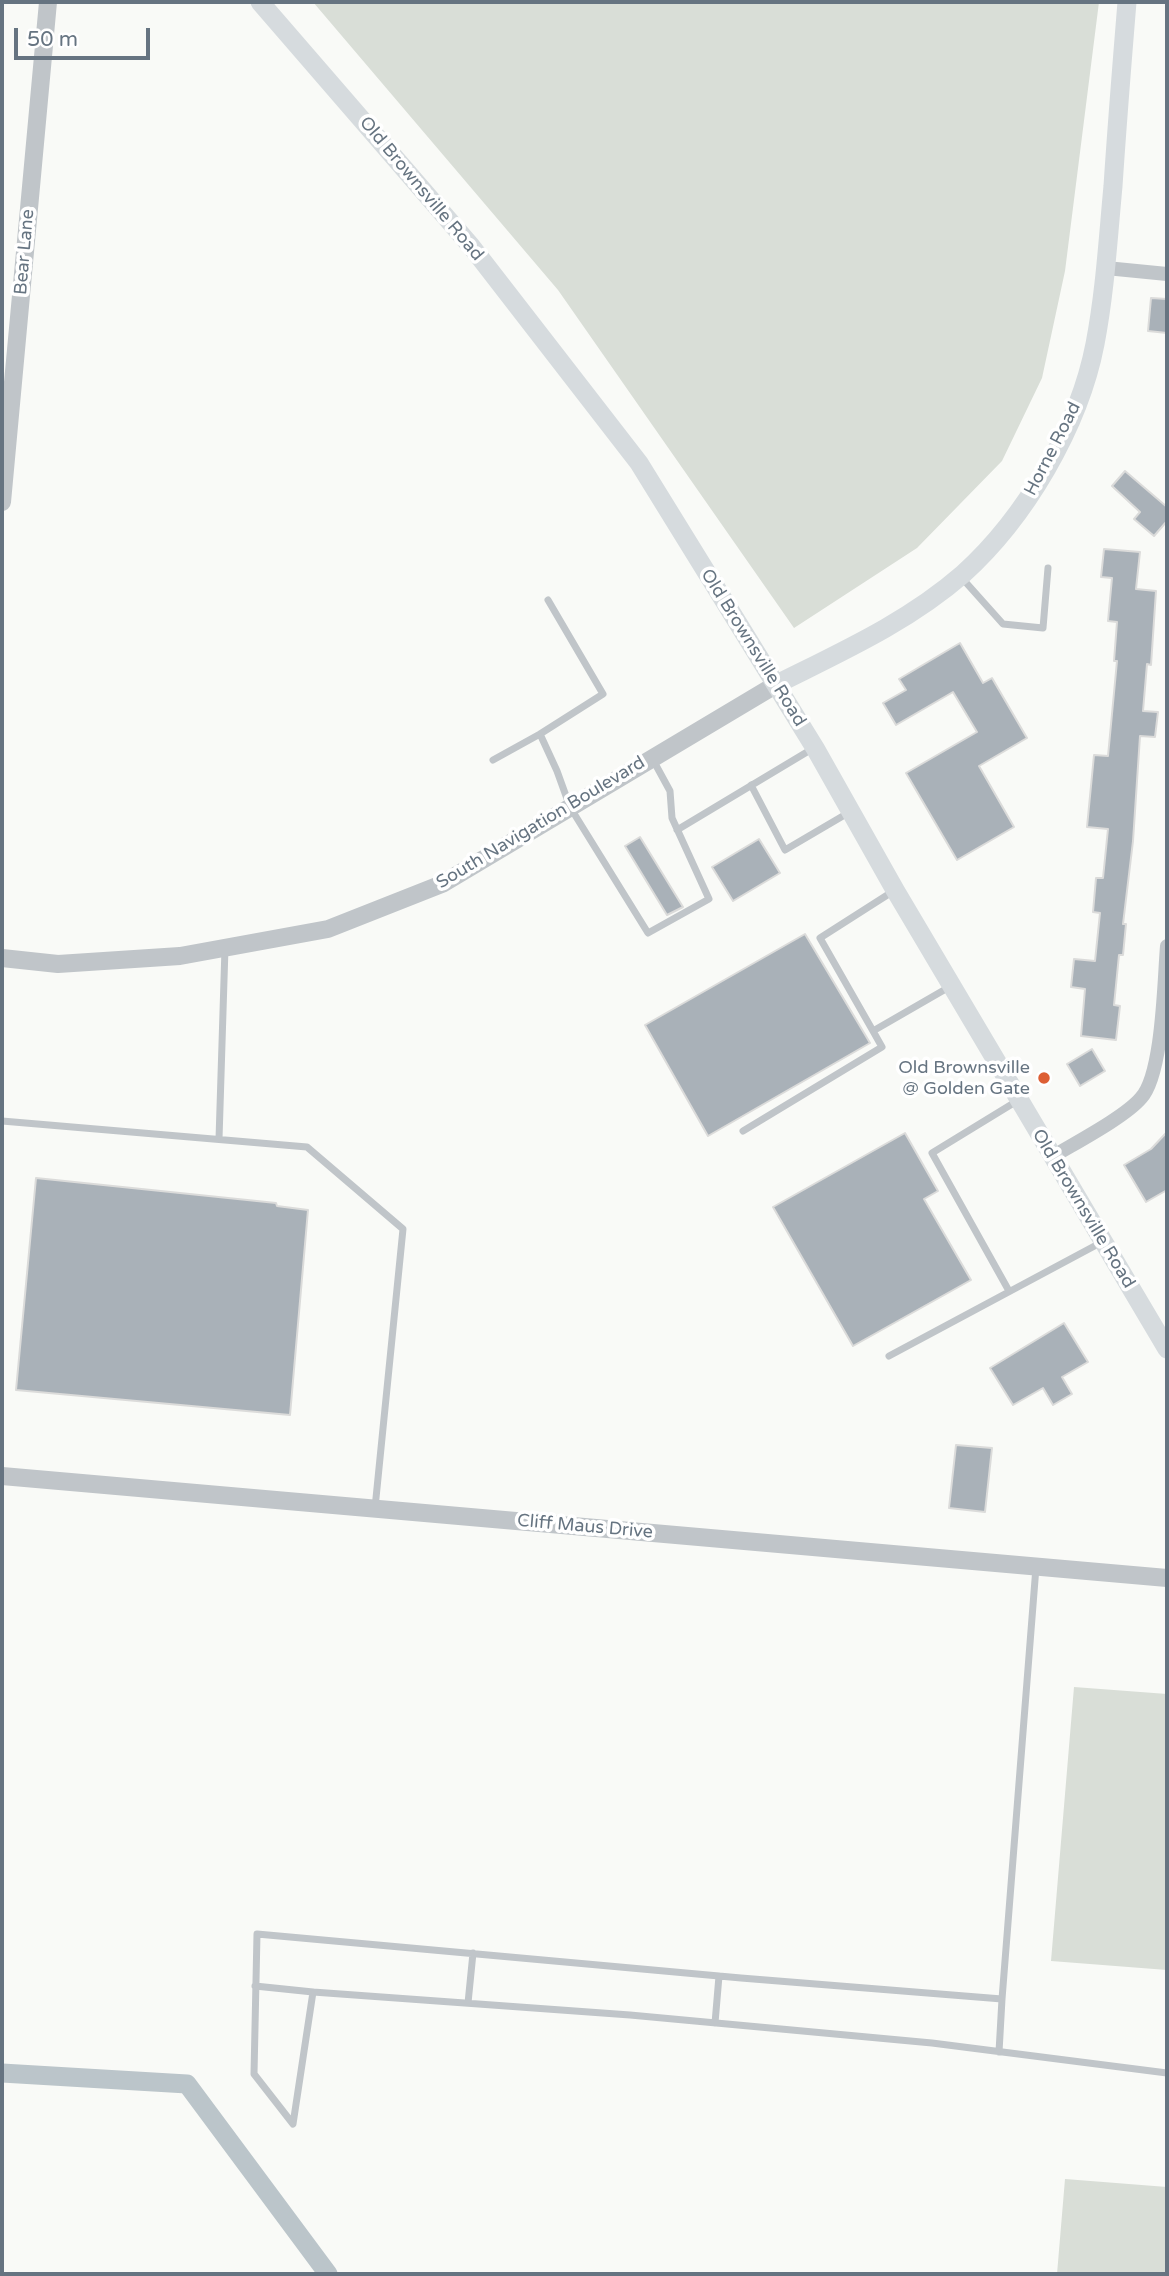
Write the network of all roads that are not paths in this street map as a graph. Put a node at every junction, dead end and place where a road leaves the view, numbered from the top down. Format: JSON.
{"nodes":[{"id":1,"x":48,"y":2,"type":"edge"},
{"id":2,"x":260,"y":2,"type":"edge"},
{"id":3,"x":1127,"y":2,"type":"edge"},
{"id":4,"x":1106,"y":268,"type":"junction"},
{"id":5,"x":1167,"y":274,"type":"edge"},
{"id":6,"x":2,"y":502,"type":"edge"},
{"id":7,"x":1048,"y":568,"type":"dead end"},
{"id":8,"x":960,"y":576,"type":"junction"},
{"id":9,"x":548,"y":600,"type":"dead end"},
{"id":10,"x":777,"y":684,"type":"junction"},
{"id":11,"x":540,"y":734,"type":"junction"},
{"id":12,"x":815,"y":748,"type":"junction"},
{"id":13,"x":652,"y":757,"type":"junction"},
{"id":14,"x":494,"y":760,"type":"dead end"},
{"id":15,"x":751,"y":785,"type":"junction"},
{"id":16,"x":570,"y":807,"type":"junction"},
{"id":17,"x":850,"y":812,"type":"junction"},
{"id":18,"x":677,"y":830,"type":"junction"},
{"id":19,"x":895,"y":890,"type":"junction"},
{"id":20,"x":1167,"y":946,"type":"edge"},
{"id":21,"x":225,"y":947,"type":"junction"},
{"id":22,"x":2,"y":958,"type":"edge"},
{"id":23,"x":951,"y":986,"type":"junction"},
{"id":24,"x":873,"y":1031,"type":"junction"},
{"id":25,"x":1164,"y":1031,"type":"edge"},
{"id":26,"x":1018,"y":1100,"type":"junction"},
{"id":27,"x":2,"y":1121,"type":"edge"},
{"id":28,"x":743,"y":1131,"type":"dead end"},
{"id":29,"x":219,"y":1139,"type":"junction"},
{"id":30,"x":1052,"y":1157,"type":"junction"},
{"id":31,"x":1103,"y":1241,"type":"junction"},
{"id":32,"x":1009,"y":1291,"type":"junction"},
{"id":33,"x":1167,"y":1349,"type":"edge"},
{"id":34,"x":889,"y":1356,"type":"dead end"},
{"id":35,"x":2,"y":1476,"type":"edge"},
{"id":36,"x":375,"y":1509,"type":"junction"},
{"id":37,"x":1036,"y":1567,"type":"junction"},
{"id":38,"x":1167,"y":1578,"type":"edge"},
{"id":39,"x":472,"y":1953,"type":"junction"},
{"id":40,"x":719,"y":1976,"type":"junction"},
{"id":41,"x":256,"y":1986,"type":"junction"},
{"id":42,"x":313,"y":1992,"type":"junction"},
{"id":43,"x":1002,"y":1999,"type":"junction"},
{"id":44,"x":468,"y":2003,"type":"junction"},
{"id":45,"x":715,"y":2023,"type":"junction"},
{"id":46,"x":999,"y":2052,"type":"junction"},
{"id":47,"x":1167,"y":2073,"type":"edge"}],
"edges":[{"from":1,"to":6,"type":"street","name":"Bear Lane"},
{"from":2,"to":10,"type":"main road","name":"Old Brownsville Road"},
{"from":3,"to":4,"type":"main road","name":"Horne Road"},
{"from":4,"to":5,"type":"street"},
{"from":4,"to":8,"type":"main road","name":"Horne Road"},
{"from":7,"to":8,"type":"lane"},
{"from":8,"to":10,"type":"main road","name":"Horne Road"},
{"from":9,"to":11,"type":"lane"},
{"from":10,"to":12,"type":"main road","name":"Old Brownsville Road"},
{"from":10,"to":13,"type":"street","name":"South Navigation Boulevard"},
{"from":11,"to":14,"type":"lane"},
{"from":11,"to":16,"type":"lane"},
{"from":12,"to":15,"type":"lane"},
{"from":12,"to":17,"type":"main road","name":"Old Brownsville Road"},
{"from":13,"to":16,"type":"street","name":"South Navigation Boulevard"},
{"from":13,"to":18,"type":"lane"},
{"from":15,"to":17,"type":"lane"},
{"from":15,"to":18,"type":"lane"},
{"from":16,"to":18,"type":"lane"},
{"from":16,"to":21,"type":"street","name":"South Navigation Boulevard"},
{"from":17,"to":19,"type":"main road","name":"Old Brownsville Road"},
{"from":19,"to":23,"type":"main road","name":"Old Brownsville Road"},
{"from":19,"to":24,"type":"lane"},
{"from":20,"to":25,"type":"street"},
{"from":21,"to":22,"type":"street","name":"South Navigation Boulevard"},
{"from":21,"to":29,"type":"lane"},
{"from":23,"to":24,"type":"lane"},
{"from":23,"to":26,"type":"main road","name":"Old Brownsville Road"},
{"from":24,"to":28,"type":"lane"},
{"from":25,"to":30,"type":"street"},
{"from":26,"to":30,"type":"main road","name":"Old Brownsville Road"},
{"from":26,"to":32,"type":"lane"},
{"from":27,"to":29,"type":"lane"},
{"from":29,"to":36,"type":"lane"},
{"from":30,"to":31,"type":"main road","name":"Old Brownsville Road"},
{"from":31,"to":32,"type":"lane"},
{"from":31,"to":33,"type":"main road","name":"Old Brownsville Road"},
{"from":32,"to":34,"type":"lane"},
{"from":35,"to":36,"type":"street","name":"Cliff Maus Drive"},
{"from":36,"to":37,"type":"street","name":"Cliff Maus Drive"},
{"from":37,"to":38,"type":"street","name":"Cliff Maus Drive"},
{"from":37,"to":43,"type":"lane"},
{"from":39,"to":40,"type":"lane"},
{"from":39,"to":41,"type":"lane"},
{"from":39,"to":44,"type":"lane"},
{"from":40,"to":43,"type":"lane"},
{"from":40,"to":45,"type":"lane"},
{"from":41,"to":42,"type":"lane"},
{"from":41,"to":42,"type":"lane"},
{"from":42,"to":44,"type":"lane"},
{"from":43,"to":46,"type":"lane"},
{"from":44,"to":45,"type":"lane"},
{"from":45,"to":46,"type":"lane"},
{"from":46,"to":47,"type":"lane"}]}
